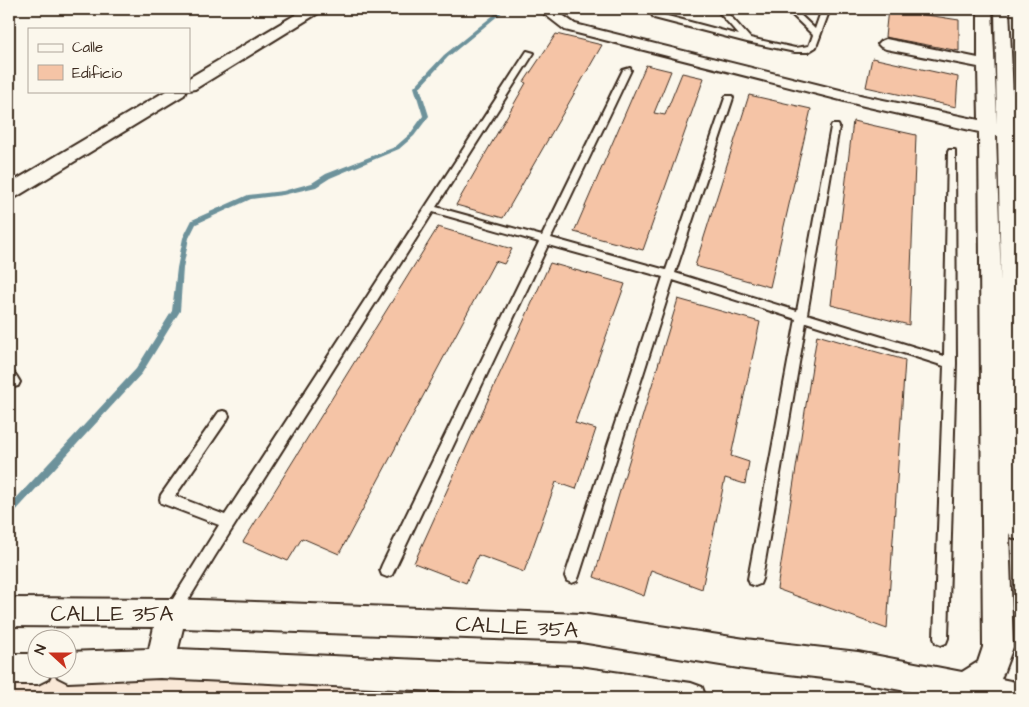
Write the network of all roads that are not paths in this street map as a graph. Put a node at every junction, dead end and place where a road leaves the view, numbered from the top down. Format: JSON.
{"nodes":[{"id":1,"x":315,"y":9,"type":"edge"},
{"id":2,"x":545,"y":9,"type":"edge"},
{"id":3,"x":652,"y":9,"type":"edge"},
{"id":4,"x":720,"y":9,"type":"edge"},
{"id":5,"x":790,"y":9,"type":"edge"},
{"id":6,"x":826,"y":9,"type":"edge"},
{"id":7,"x":994,"y":12,"type":"edge"},
{"id":8,"x":817,"y":35,"type":"junction"},
{"id":9,"x":747,"y":40,"type":"junction"},
{"id":10,"x":886,"y":44,"type":"dead end"},
{"id":11,"x":530,"y":53,"type":"dead end"},
{"id":12,"x":986,"y":64,"type":"junction"},
{"id":13,"x":628,"y":70,"type":"dead end"},
{"id":14,"x":190,"y":84,"type":"edge"},
{"id":15,"x":176,"y":92,"type":"edge"},
{"id":16,"x":729,"y":98,"type":"dead end"},
{"id":17,"x":835,"y":127,"type":"dead end"},
{"id":18,"x":1005,"y":131,"type":"edge"},
{"id":19,"x":952,"y":152,"type":"dead end"},
{"id":20,"x":9,"y":192,"type":"edge"},
{"id":21,"x":429,"y":208,"type":"junction"},
{"id":22,"x":546,"y":242,"type":"junction"},
{"id":23,"x":669,"y":275,"type":"junction"},
{"id":24,"x":802,"y":316,"type":"junction"},
{"id":25,"x":950,"y":363,"type":"junction"},
{"id":26,"x":223,"y":416,"type":"dead end"},
{"id":27,"x":229,"y":523,"type":"junction"},
{"id":28,"x":1020,"y":528,"type":"edge"},
{"id":29,"x":387,"y":570,"type":"dead end"},
{"id":30,"x":572,"y":576,"type":"dead end"},
{"id":31,"x":754,"y":579,"type":"dead end"},
{"id":32,"x":9,"y":612,"type":"edge"},
{"id":33,"x":172,"y":613,"type":"junction"},
{"id":34,"x":941,"y":638,"type":"dead end"},
{"id":35,"x":160,"y":663,"type":"junction"},
{"id":36,"x":78,"y":667,"type":"edge"},
{"id":37,"x":28,"y":668,"type":"edge"},
{"id":38,"x":9,"y":669,"type":"edge"},
{"id":39,"x":964,"y":686,"type":"junction"},
{"id":40,"x":692,"y":698,"type":"edge"},
{"id":41,"x":1020,"y":698,"type":"edge"}],
"edges":[{"from":1,"to":14,"type":"street"},
{"from":2,"to":18,"type":"street"},
{"from":3,"to":9,"type":"lane"},
{"from":4,"to":9,"type":"lane"},
{"from":5,"to":8,"type":"lane"},
{"from":6,"to":8,"type":"lane"},
{"from":7,"to":12,"type":"street"},
{"from":7,"to":18,"type":"street"},
{"from":8,"to":9,"type":"lane"},
{"from":10,"to":12,"type":"street"},
{"from":11,"to":21,"type":"lane"},
{"from":12,"to":18,"type":"street"},
{"from":13,"to":22,"type":"lane"},
{"from":15,"to":20,"type":"street"},
{"from":16,"to":23,"type":"lane"},
{"from":17,"to":24,"type":"lane"},
{"from":18,"to":28,"type":"street"},
{"from":18,"to":39,"type":"street"},
{"from":19,"to":25,"type":"lane"},
{"from":21,"to":22,"type":"lane"},
{"from":21,"to":27,"type":"lane"},
{"from":22,"to":23,"type":"lane"},
{"from":22,"to":29,"type":"lane"},
{"from":23,"to":24,"type":"lane"},
{"from":23,"to":30,"type":"lane"},
{"from":24,"to":25,"type":"lane"},
{"from":24,"to":31,"type":"lane"},
{"from":25,"to":34,"type":"lane"},
{"from":26,"to":27,"type":"lane"},
{"from":27,"to":33,"type":"lane"},
{"from":32,"to":33,"type":"street","name":"CALLE 35A"},
{"from":33,"to":35,"type":"street"},
{"from":33,"to":39,"type":"street","name":"CALLE 35A"},
{"from":35,"to":36,"type":"street"},
{"from":35,"to":40,"type":"street"},
{"from":37,"to":38,"type":"street"},
{"from":39,"to":41,"type":"street","name":"CALLE 35A"}]}
